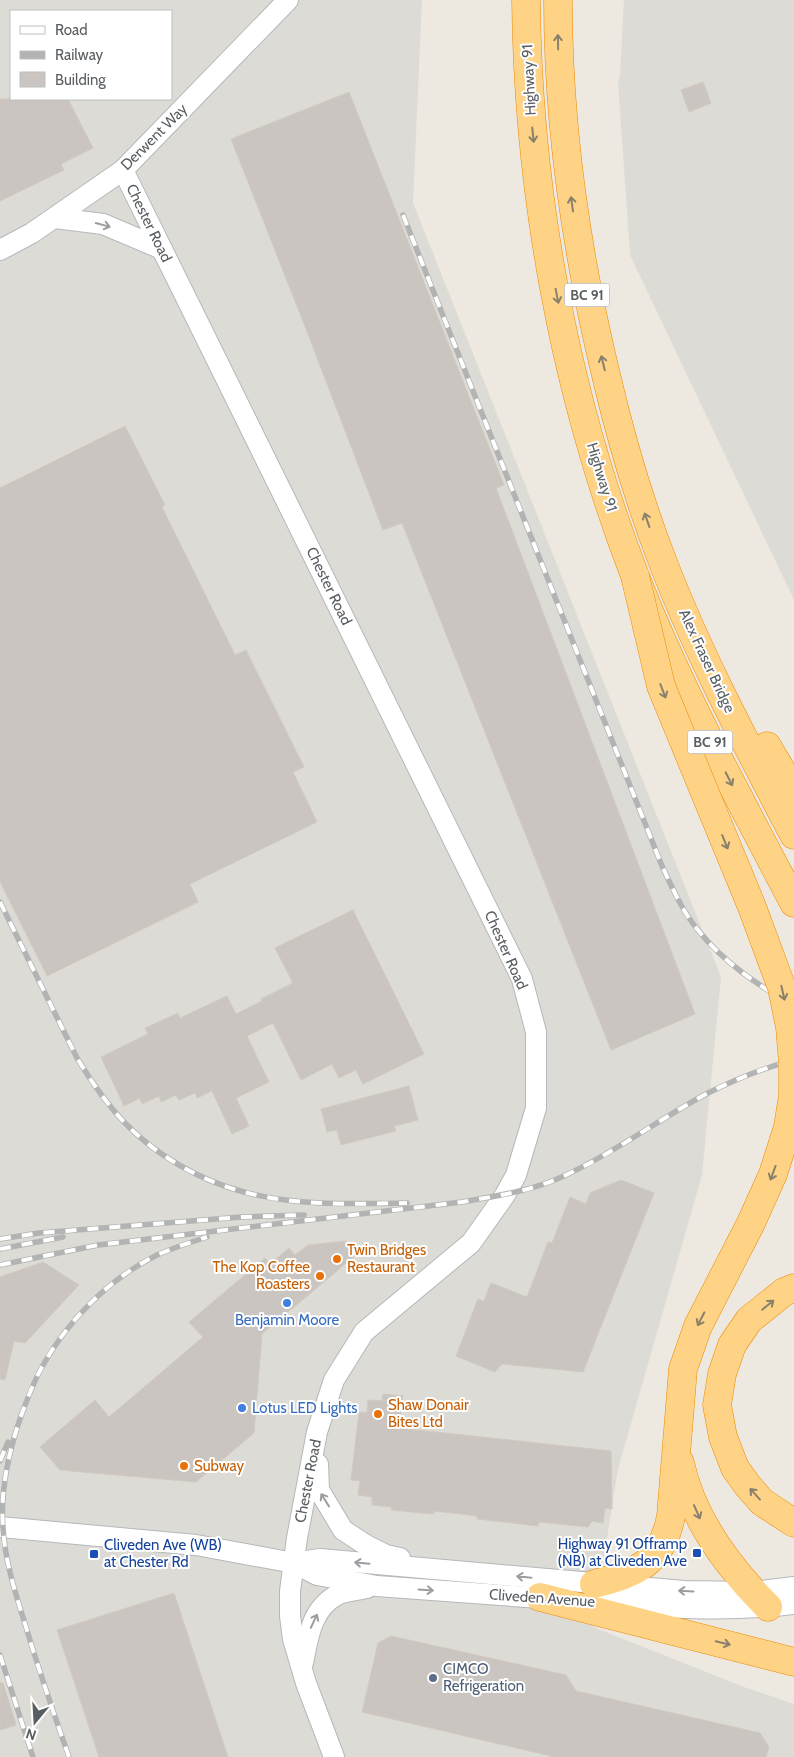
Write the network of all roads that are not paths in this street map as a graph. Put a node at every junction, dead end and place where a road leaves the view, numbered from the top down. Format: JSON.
{"nodes":[{"id":1,"x":288,"y":0,"type":"edge"},
{"id":2,"x":526,"y":8,"type":"edge"},
{"id":3,"x":558,"y":8,"type":"edge"},
{"id":4,"x":123,"y":170,"type":"junction"},
{"id":5,"x":54,"y":218,"type":"junction"},
{"id":6,"x":162,"y":249,"type":"junction"},
{"id":7,"x":0,"y":250,"type":"edge"},
{"id":8,"x":664,"y":566,"type":"junction"},
{"id":9,"x":635,"y":576,"type":"junction"},
{"id":10,"x":794,"y":792,"type":"edge"},
{"id":11,"x":794,"y":835,"type":"edge"},
{"id":12,"x":794,"y":903,"type":"edge"},
{"id":13,"x":794,"y":1288,"type":"edge"},
{"id":14,"x":317,"y":1432,"type":"junction"},
{"id":15,"x":677,"y":1450,"type":"junction"},
{"id":16,"x":794,"y":1523,"type":"edge"},
{"id":17,"x":0,"y":1527,"type":"edge"},
{"id":18,"x":294,"y":1564,"type":"junction"},
{"id":19,"x":454,"y":1572,"type":"junction"},
{"id":20,"x":594,"y":1584,"type":"junction"},
{"id":21,"x":377,"y":1586,"type":"junction"},
{"id":22,"x":794,"y":1587,"type":"edge"},
{"id":23,"x":540,"y":1597,"type":"junction"},
{"id":24,"x":772,"y":1601,"type":"edge"},
{"id":25,"x":794,"y":1662,"type":"edge"},
{"id":26,"x":302,"y":1668,"type":"junction"},
{"id":27,"x":334,"y":1757,"type":"edge"}],
"edges":[{"from":1,"to":4,"type":"street","name":"Derwent Way"},
{"from":2,"to":9,"type":"highway","name":"Highway 91","number":"BC 91","one_way":true},
{"from":8,"to":3,"type":"highway","name":"Highway 91","number":"BC 91","one_way":true},
{"from":4,"to":5,"type":"street","name":"Derwent Way"},
{"from":4,"to":6,"type":"street","name":"Chester Road"},
{"from":5,"to":6,"type":"street","one_way":true},
{"from":5,"to":7,"type":"street","name":"Derwent Way"},
{"from":6,"to":14,"type":"street","name":"Chester Road"},
{"from":8,"to":10,"type":"highway"},
{"from":8,"to":11,"type":"highway","name":"Alex Fraser Bridge","number":"BC 91"},
{"from":9,"to":12,"type":"highway","name":"Highway 91","number":"BC 91","one_way":true,"bridge":true},
{"from":9,"to":15,"type":"highway","one_way":true,"bridge":true},
{"from":16,"to":13,"type":"highway","one_way":true},
{"from":14,"to":18,"type":"street","name":"Chester Road"},
{"from":19,"to":14,"type":"street","one_way":true},
{"from":15,"to":20,"type":"highway"},
{"from":15,"to":24,"type":"highway","one_way":true},
{"from":17,"to":18,"type":"street","name":"Cliveden Avenue"},
{"from":19,"to":18,"type":"street","name":"Cliveden Avenue","one_way":true},
{"from":18,"to":21,"type":"street","name":"Cliveden Avenue"},
{"from":18,"to":26,"type":"street","name":"Chester Road"},
{"from":20,"to":19,"type":"street","name":"Cliveden Avenue","one_way":true},
{"from":24,"to":20,"type":"street","name":"Cliveden Avenue","one_way":true},
{"from":21,"to":23,"type":"street","name":"Cliveden Avenue","one_way":true},
{"from":26,"to":21,"type":"street","one_way":true},
{"from":22,"to":24,"type":"street","name":"Cliveden Avenue"},
{"from":23,"to":24,"type":"street","name":"Cliveden Avenue"},
{"from":23,"to":25,"type":"highway","one_way":true},
{"from":26,"to":27,"type":"street","name":"Chester Road"}]}
